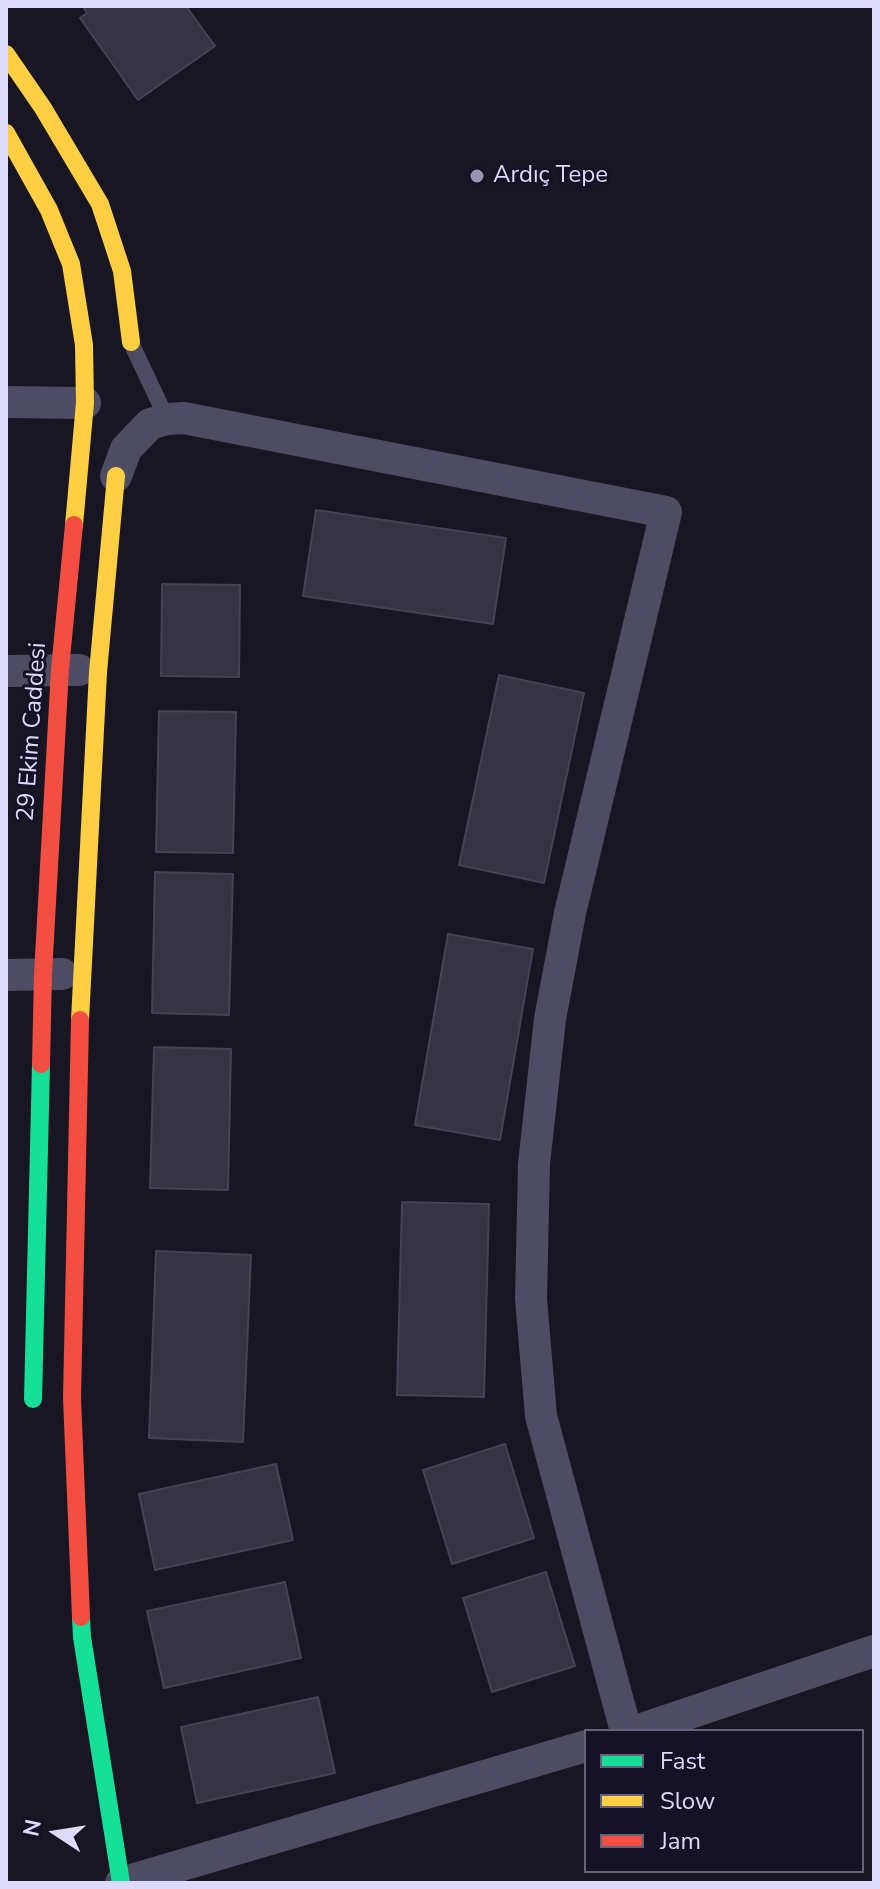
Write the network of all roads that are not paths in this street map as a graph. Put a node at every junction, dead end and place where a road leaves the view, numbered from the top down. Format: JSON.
{"nodes":[{"id":1,"x":6,"y":54,"type":"edge"},
{"id":2,"x":43,"y":108,"type":"junction"},
{"id":3,"x":6,"y":114,"type":"edge"},
{"id":4,"x":6,"y":133,"type":"edge"},
{"id":5,"x":131,"y":342,"type":"joint"},
{"id":6,"x":6,"y":402,"type":"edge"},
{"id":7,"x":85,"y":403,"type":"junction"},
{"id":8,"x":167,"y":419,"type":"junction"},
{"id":9,"x":116,"y":476,"type":"joint"},
{"id":10,"x":60,"y":669,"type":"junction"},
{"id":11,"x":6,"y":671,"type":"edge"},
{"id":12,"x":98,"y":672,"type":"junction"},
{"id":13,"x":43,"y":974,"type":"junction"},
{"id":14,"x":81,"y":974,"type":"junction"},
{"id":15,"x":6,"y":975,"type":"edge"},
{"id":16,"x":72,"y":1398,"type":"junction"},
{"id":17,"x":19,"y":1402,"type":"edge"},
{"id":18,"x":874,"y":1651,"type":"edge"},
{"id":19,"x":625,"y":1729,"type":"edge"},
{"id":20,"x":642,"y":1729,"type":"edge"},
{"id":21,"x":584,"y":1747,"type":"edge"},
{"id":22,"x":121,"y":1883,"type":"edge"}],
"edges":[{"from":1,"to":2,"type":"street"},
{"from":2,"to":3,"type":"street"},
{"from":2,"to":5,"type":"street"},
{"from":4,"to":7,"type":"street","name":"29 Ekim Caddesi"},
{"from":5,"to":8,"type":"lane"},
{"from":6,"to":7,"type":"street"},
{"from":7,"to":10,"type":"street","name":"29 Ekim Caddesi"},
{"from":8,"to":9,"type":"street"},
{"from":8,"to":19,"type":"street"},
{"from":9,"to":12,"type":"street"},
{"from":10,"to":11,"type":"street"},
{"from":10,"to":12,"type":"street"},
{"from":10,"to":13,"type":"street","name":"29 Ekim Caddesi"},
{"from":12,"to":14,"type":"street"},
{"from":13,"to":14,"type":"street"},
{"from":13,"to":15,"type":"street"},
{"from":13,"to":17,"type":"street","name":"29 Ekim Caddesi"},
{"from":14,"to":16,"type":"street"},
{"from":16,"to":17,"type":"street"},
{"from":16,"to":22,"type":"street"},
{"from":18,"to":20,"type":"street"},
{"from":21,"to":22,"type":"street"}]}
